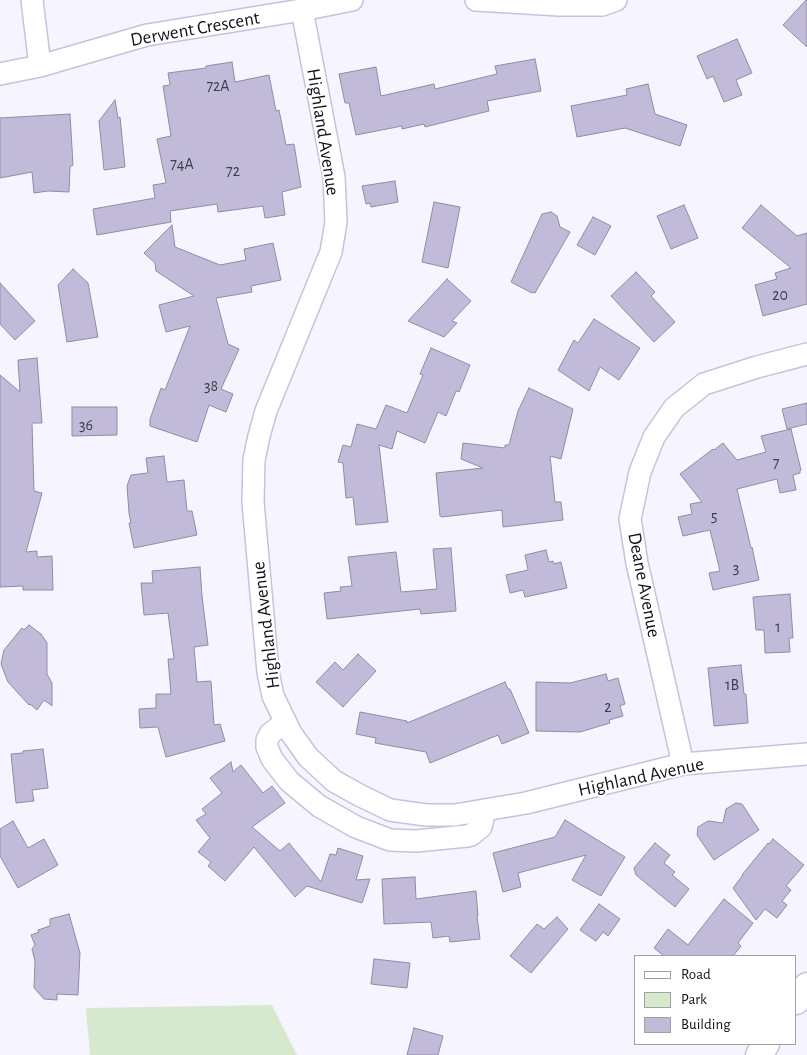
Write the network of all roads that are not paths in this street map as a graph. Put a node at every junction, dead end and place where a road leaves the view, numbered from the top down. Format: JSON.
{"nodes":[{"id":1,"x":32,"y":0,"type":"edge"},
{"id":2,"x":352,"y":0,"type":"edge"},
{"id":3,"x":476,"y":0,"type":"edge"},
{"id":4,"x":616,"y":0,"type":"edge"},
{"id":5,"x":302,"y":10,"type":"junction"},
{"id":6,"x":40,"y":66,"type":"junction"},
{"id":7,"x":0,"y":74,"type":"edge"},
{"id":8,"x":807,"y":354,"type":"edge"},
{"id":9,"x":285,"y":722,"type":"junction"},
{"id":10,"x":807,"y":754,"type":"edge"},
{"id":11,"x":683,"y":764,"type":"junction"},
{"id":12,"x":485,"y":810,"type":"junction"},
{"id":13,"x":807,"y":986,"type":"edge"},
{"id":14,"x":797,"y":1000,"type":"edge"}],
"edges":[{"from":1,"to":6,"type":"street"},
{"from":2,"to":5,"type":"street","name":"Derwent Crescent"},
{"from":3,"to":4,"type":"street"},
{"from":5,"to":6,"type":"street","name":"Derwent Crescent"},
{"from":5,"to":9,"type":"street","name":"Highland Avenue"},
{"from":6,"to":7,"type":"street","name":"Derwent Crescent"},
{"from":8,"to":11,"type":"street","name":"Deane Avenue"},
{"from":9,"to":12,"type":"street","name":"Highland Avenue"},
{"from":9,"to":12,"type":"street"},
{"from":10,"to":11,"type":"street","name":"Highland Avenue"},
{"from":11,"to":12,"type":"street","name":"Highland Avenue"},
{"from":13,"to":14,"type":"main road"}]}
